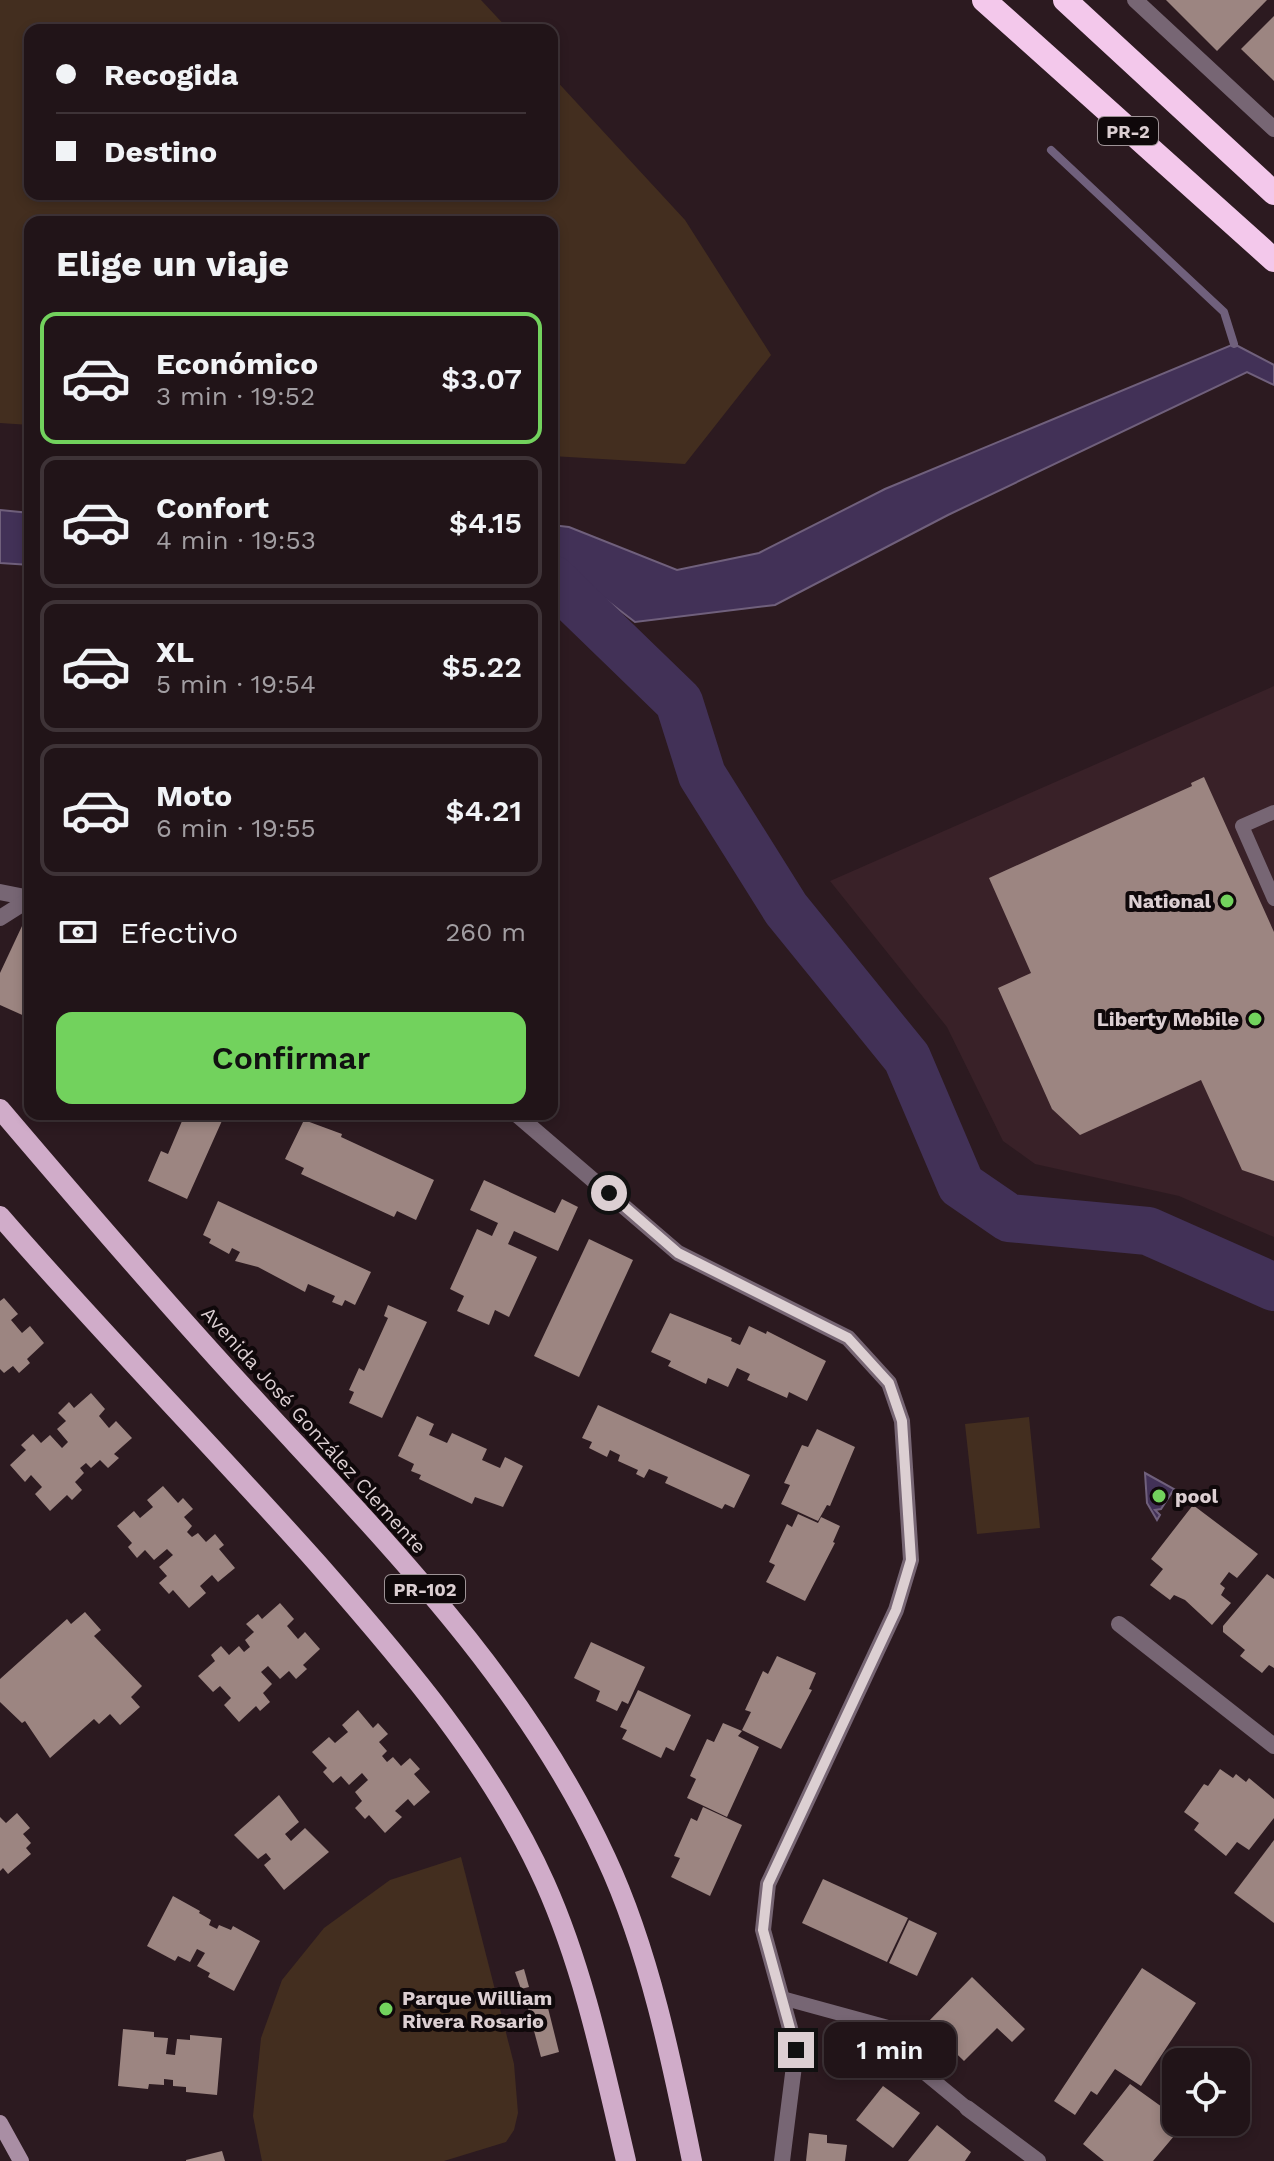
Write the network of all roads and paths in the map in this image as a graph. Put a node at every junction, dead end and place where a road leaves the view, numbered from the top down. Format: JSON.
{"nodes":[{"id":1,"x":984,"y":0,"type":"edge"},
{"id":2,"x":1065,"y":0,"type":"edge"},
{"id":3,"x":1135,"y":0,"type":"edge"},
{"id":4,"x":1274,"y":129,"type":"edge"},
{"id":5,"x":1274,"y":193,"type":"edge"},
{"id":6,"x":1274,"y":260,"type":"edge"},
{"id":7,"x":1274,"y":812,"type":"edge"},
{"id":8,"x":0,"y":892,"type":"edge"},
{"id":9,"x":24,"y":897,"type":"edge"},
{"id":10,"x":1274,"y":899,"type":"edge"},
{"id":11,"x":24,"y":902,"type":"edge"},
{"id":12,"x":0,"y":918,"type":"edge"},
{"id":13,"x":0,"y":1109,"type":"edge"},
{"id":14,"x":523,"y":1120,"type":"edge"},
{"id":15,"x":0,"y":1216,"type":"edge"},
{"id":16,"x":1119,"y":1624,"type":"dead end"},
{"id":17,"x":1274,"y":1746,"type":"edge"},
{"id":18,"x":782,"y":1998,"type":"junction"},
{"id":19,"x":899,"y":2030,"type":"dead end"},
{"id":20,"x":910,"y":2061,"type":"dead end"},
{"id":21,"x":967,"y":2108,"type":"joint"},
{"id":22,"x":0,"y":2123,"type":"edge"},
{"id":23,"x":1030,"y":2158,"type":"edge"},
{"id":24,"x":21,"y":2161,"type":"edge"},
{"id":25,"x":626,"y":2161,"type":"edge"},
{"id":26,"x":692,"y":2161,"type":"edge"},
{"id":27,"x":782,"y":2161,"type":"edge"}],
"edges":[{"from":1,"to":6,"type":"highway","number":"PR-2"},
{"from":2,"to":5,"type":"highway","number":"PR-2"},
{"from":3,"to":4,"type":"street"},
{"from":7,"to":10,"type":"lane"},
{"from":8,"to":9,"type":"street"},
{"from":11,"to":12,"type":"street"},
{"from":13,"to":26,"type":"main road","name":"Avenida José González Clemente","number":"PR-102"},
{"from":14,"to":18,"type":"street"},
{"from":15,"to":25,"type":"main road","number":"PR-102"},
{"from":16,"to":17,"type":"street"},
{"from":18,"to":19,"type":"lane"},
{"from":18,"to":27,"type":"street"},
{"from":20,"to":21,"type":"lane"},
{"from":21,"to":23,"type":"street"},
{"from":22,"to":24,"type":"street"}]}
